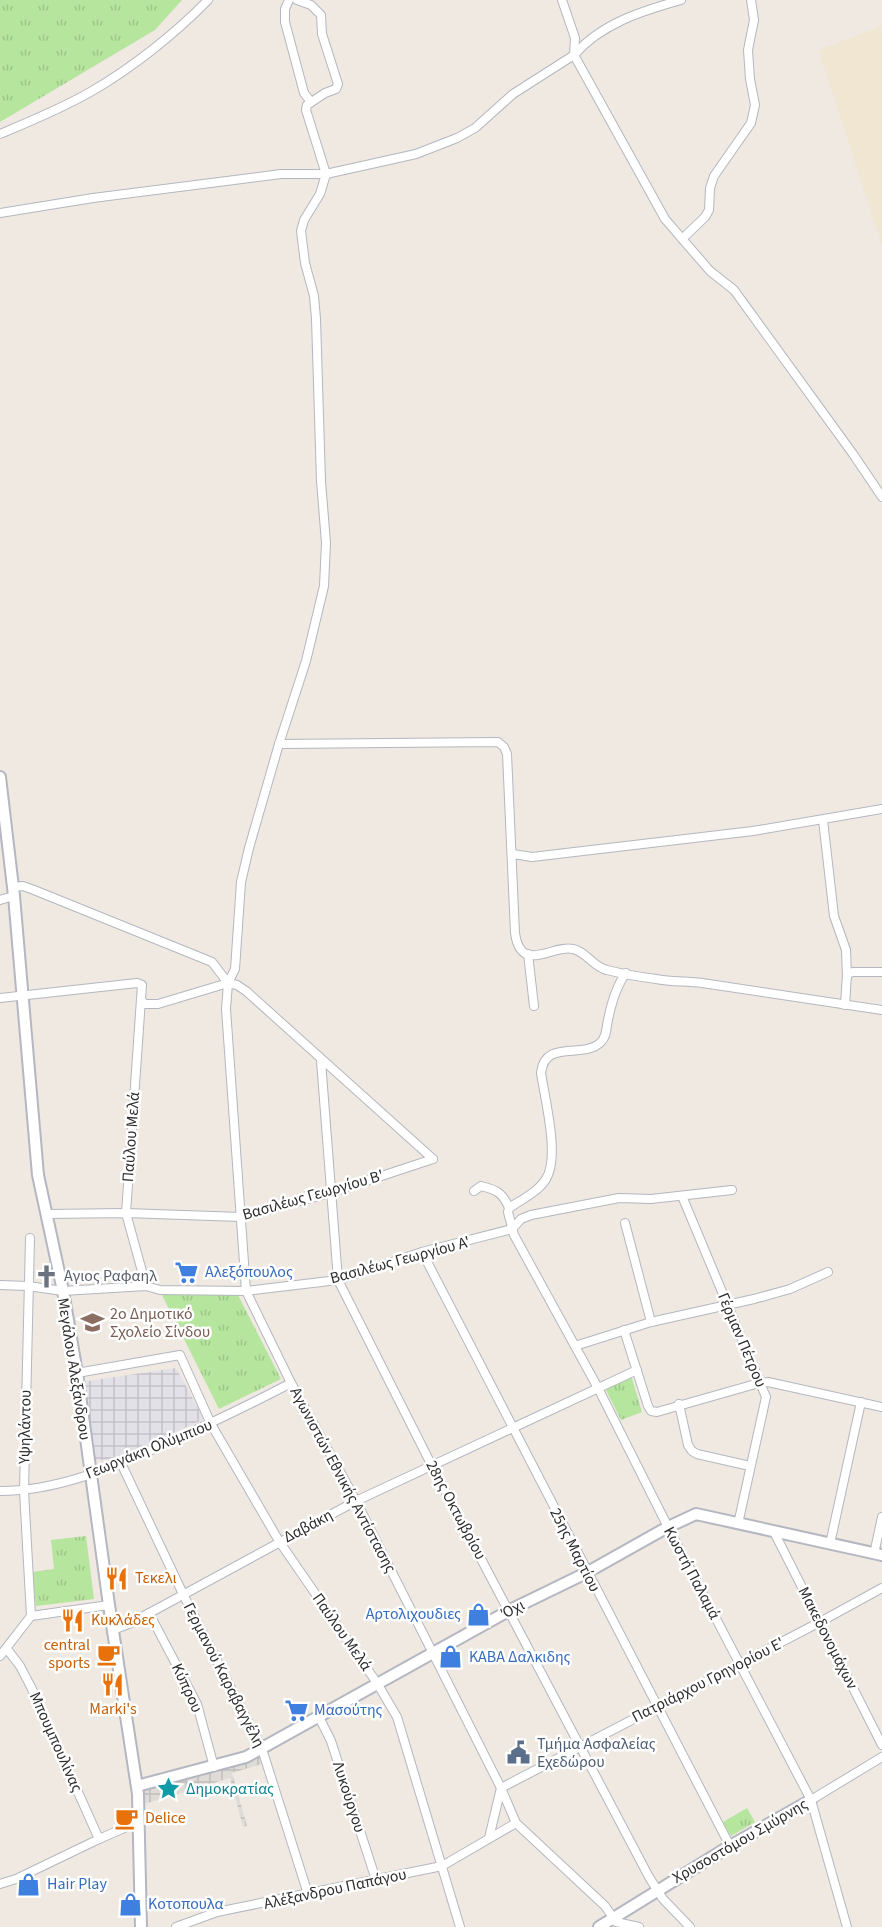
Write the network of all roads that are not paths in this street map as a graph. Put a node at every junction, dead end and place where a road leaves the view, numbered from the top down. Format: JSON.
{"nodes":[{"id":1,"x":208,"y":0,"type":"edge"},
{"id":2,"x":289,"y":0,"type":"edge"},
{"id":3,"x":297,"y":0,"type":"edge"},
{"id":4,"x":562,"y":0,"type":"edge"},
{"id":5,"x":681,"y":0,"type":"edge"},
{"id":6,"x":751,"y":0,"type":"edge"},
{"id":7,"x":574,"y":55,"type":"junction"},
{"id":8,"x":311,"y":102,"type":"junction"},
{"id":9,"x":0,"y":134,"type":"edge"},
{"id":10,"x":326,"y":174,"type":"junction"},
{"id":11,"x":0,"y":213,"type":"edge"},
{"id":12,"x":682,"y":240,"type":"junction"},
{"id":13,"x":882,"y":497,"type":"edge"},
{"id":14,"x":279,"y":744,"type":"junction"},
{"id":15,"x":0,"y":777,"type":"edge"},
{"id":16,"x":882,"y":809,"type":"edge"},
{"id":17,"x":823,"y":820,"type":"junction"},
{"id":18,"x":513,"y":854,"type":"junction"},
{"id":19,"x":14,"y":891,"type":"junction"},
{"id":20,"x":0,"y":900,"type":"edge"},
{"id":21,"x":528,"y":954,"type":"junction"},
{"id":22,"x":882,"y":972,"type":"edge"},
{"id":23,"x":626,"y":973,"type":"junction"},
{"id":24,"x":847,"y":976,"type":"junction"},
{"id":25,"x":228,"y":983,"type":"junction"},
{"id":26,"x":23,"y":995,"type":"junction"},
{"id":27,"x":0,"y":998,"type":"edge"},
{"id":28,"x":141,"y":1000,"type":"junction"},
{"id":29,"x":845,"y":1005,"type":"junction"},
{"id":30,"x":534,"y":1006,"type":"dead end"},
{"id":31,"x":882,"y":1010,"type":"edge"},
{"id":32,"x":321,"y":1060,"type":"junction"},
{"id":33,"x":732,"y":1190,"type":"dead end"},
{"id":34,"x":474,"y":1191,"type":"dead end"},
{"id":35,"x":330,"y":1193,"type":"junction"},
{"id":36,"x":682,"y":1196,"type":"junction"},
{"id":37,"x":509,"y":1208,"type":"junction"},
{"id":38,"x":126,"y":1213,"type":"junction"},
{"id":39,"x":46,"y":1214,"type":"junction"},
{"id":40,"x":241,"y":1217,"type":"junction"},
{"id":41,"x":625,"y":1223,"type":"dead end"},
{"id":42,"x":512,"y":1229,"type":"junction"},
{"id":43,"x":30,"y":1238,"type":"dead end"},
{"id":44,"x":422,"y":1252,"type":"junction"},
{"id":45,"x":828,"y":1272,"type":"dead end"},
{"id":46,"x":338,"y":1280,"type":"junction"},
{"id":47,"x":0,"y":1285,"type":"edge"},
{"id":48,"x":28,"y":1286,"type":"junction"},
{"id":49,"x":146,"y":1286,"type":"junction"},
{"id":50,"x":63,"y":1290,"type":"junction"},
{"id":51,"x":246,"y":1291,"type":"junction"},
{"id":52,"x":727,"y":1304,"type":"junction"},
{"id":53,"x":651,"y":1322,"type":"junction"},
{"id":54,"x":624,"y":1330,"type":"junction"},
{"id":55,"x":575,"y":1346,"type":"junction"},
{"id":56,"x":637,"y":1370,"type":"junction"},
{"id":57,"x":77,"y":1373,"type":"junction"},
{"id":58,"x":291,"y":1383,"type":"junction"},
{"id":59,"x":759,"y":1383,"type":"junction"},
{"id":60,"x":598,"y":1388,"type":"junction"},
{"id":61,"x":861,"y":1402,"type":"junction"},
{"id":62,"x":679,"y":1404,"type":"junction"},
{"id":63,"x":882,"y":1407,"type":"edge"},
{"id":64,"x":211,"y":1424,"type":"junction"},
{"id":65,"x":512,"y":1428,"type":"junction"},
{"id":66,"x":122,"y":1463,"type":"junction"},
{"id":67,"x":432,"y":1466,"type":"junction"},
{"id":68,"x":750,"y":1466,"type":"junction"},
{"id":69,"x":90,"y":1476,"type":"junction"},
{"id":70,"x":0,"y":1491,"type":"edge"},
{"id":71,"x":24,"y":1491,"type":"junction"},
{"id":72,"x":356,"y":1501,"type":"junction"},
{"id":73,"x":882,"y":1517,"type":"edge"},
{"id":74,"x":738,"y":1524,"type":"junction"},
{"id":75,"x":668,"y":1527,"type":"junction"},
{"id":76,"x":774,"y":1532,"type":"junction"},
{"id":77,"x":279,"y":1541,"type":"junction"},
{"id":78,"x":830,"y":1544,"type":"junction"},
{"id":79,"x":878,"y":1554,"type":"edge"},
{"id":80,"x":586,"y":1573,"type":"junction"},
{"id":81,"x":882,"y":1588,"type":"edge"},
{"id":82,"x":183,"y":1594,"type":"junction"},
{"id":83,"x":109,"y":1605,"type":"junction"},
{"id":84,"x":510,"y":1610,"type":"junction"},
{"id":85,"x":149,"y":1612,"type":"junction"},
{"id":86,"x":31,"y":1616,"type":"junction"},
{"id":87,"x":820,"y":1623,"type":"junction"},
{"id":88,"x":113,"y":1630,"type":"junction"},
{"id":89,"x":7,"y":1649,"type":"junction"},
{"id":90,"x":432,"y":1652,"type":"junction"},
{"id":91,"x":0,"y":1656,"type":"edge"},
{"id":92,"x":739,"y":1663,"type":"junction"},
{"id":93,"x":377,"y":1683,"type":"junction"},
{"id":94,"x":656,"y":1706,"type":"junction"},
{"id":95,"x":318,"y":1715,"type":"junction"},
{"id":96,"x":882,"y":1745,"type":"edge"},
{"id":97,"x":580,"y":1747,"type":"junction"},
{"id":98,"x":262,"y":1749,"type":"junction"},
{"id":99,"x":882,"y":1757,"type":"edge"},
{"id":100,"x":214,"y":1767,"type":"junction"},
{"id":101,"x":137,"y":1786,"type":"junction"},
{"id":102,"x":501,"y":1788,"type":"junction"},
{"id":103,"x":811,"y":1800,"type":"junction"},
{"id":104,"x":138,"y":1822,"type":"junction"},
{"id":105,"x":516,"y":1823,"type":"junction"},
{"id":106,"x":489,"y":1838,"type":"junction"},
{"id":107,"x":99,"y":1839,"type":"junction"},
{"id":108,"x":730,"y":1846,"type":"junction"},
{"id":109,"x":442,"y":1866,"type":"junction"},
{"id":110,"x":375,"y":1880,"type":"junction"},
{"id":111,"x":0,"y":1884,"type":"edge"},
{"id":112,"x":657,"y":1890,"type":"junction"},
{"id":113,"x":308,"y":1894,"type":"junction"},
{"id":114,"x":613,"y":1919,"type":"junction"},
{"id":115,"x":141,"y":1927,"type":"edge"},
{"id":116,"x":176,"y":1927,"type":"edge"},
{"id":117,"x":460,"y":1927,"type":"edge"},
{"id":118,"x":599,"y":1927,"type":"edge"},
{"id":119,"x":639,"y":1927,"type":"edge"},
{"id":120,"x":690,"y":1927,"type":"edge"},
{"id":121,"x":847,"y":1927,"type":"edge"}],
"edges":[{"from":1,"to":9,"type":"street"},
{"from":2,"to":8,"type":"street"},
{"from":3,"to":8,"type":"street"},
{"from":4,"to":7,"type":"street"},
{"from":5,"to":7,"type":"street"},
{"from":6,"to":12,"type":"street"},
{"from":7,"to":10,"type":"street"},
{"from":7,"to":12,"type":"street"},
{"from":8,"to":10,"type":"street"},
{"from":10,"to":11,"type":"street"},
{"from":10,"to":14,"type":"street","name":"Αγωνιστών Εθνικής Αντίστασης"},
{"from":12,"to":13,"type":"street"},
{"from":14,"to":18,"type":"street"},
{"from":14,"to":25,"type":"street","name":"Αγωνιστών Εθνικής Αντίστασης"},
{"from":15,"to":19,"type":"street","name":"Μεγάλου Αλεξάνδρου"},
{"from":16,"to":17,"type":"street"},
{"from":17,"to":18,"type":"street"},
{"from":17,"to":24,"type":"street"},
{"from":18,"to":21,"type":"street"},
{"from":19,"to":20,"type":"street"},
{"from":19,"to":25,"type":"street"},
{"from":19,"to":26,"type":"street","name":"Μεγάλου Αλεξάνδρου"},
{"from":21,"to":23,"type":"street"},
{"from":21,"to":30,"type":"street"},
{"from":22,"to":24,"type":"street"},
{"from":23,"to":29,"type":"street"},
{"from":23,"to":37,"type":"street"},
{"from":24,"to":29,"type":"street"},
{"from":25,"to":28,"type":"street"},
{"from":25,"to":32,"type":"street"},
{"from":25,"to":40,"type":"street","name":"Αγωνιστών Εθνικής Αντίστασης"},
{"from":26,"to":27,"type":"street"},
{"from":26,"to":28,"type":"street","name":"Παύλου Μελά"},
{"from":26,"to":39,"type":"street","name":"Μεγάλου Αλεξάνδρου"},
{"from":28,"to":38,"type":"street","name":"Παύλου Μελά"},
{"from":29,"to":31,"type":"street"},
{"from":32,"to":35,"type":"street","name":"28ης Οκτωβρίου"},
{"from":32,"to":35,"type":"street","name":"Βασιλέως Γεωργίου Β'"},
{"from":33,"to":36,"type":"street","name":"Βασιλέως Γεωργίου Α'"},
{"from":34,"to":37,"type":"street"},
{"from":35,"to":40,"type":"street","name":"Βασιλέως Γεωργίου Β'"},
{"from":35,"to":46,"type":"street","name":"28ης Οκτωβρίου"},
{"from":36,"to":42,"type":"street","name":"Βασιλέως Γεωργίου Α'"},
{"from":36,"to":52,"type":"street","name":"Γέρμαν Πέτρου"},
{"from":37,"to":42,"type":"street"},
{"from":38,"to":39,"type":"street","name":"Βασιλέως Γεωργίου Β'"},
{"from":38,"to":40,"type":"street","name":"Βασιλέως Γεωργίου Β'"},
{"from":38,"to":49,"type":"street","name":"Παύλου Μελά"},
{"from":39,"to":50,"type":"street","name":"Μεγάλου Αλεξάνδρου"},
{"from":40,"to":51,"type":"street","name":"Αγωνιστών Εθνικής Αντίστασης"},
{"from":41,"to":53,"type":"street"},
{"from":42,"to":44,"type":"street","name":"Βασιλέως Γεωργίου Α'"},
{"from":42,"to":55,"type":"street","name":"Κωστή Παλαμά"},
{"from":43,"to":48,"type":"street","name":"Υψηλάντου"},
{"from":44,"to":46,"type":"street","name":"Βασιλέως Γεωργίου Α'"},
{"from":44,"to":65,"type":"street","name":"25ης Μαρτίου"},
{"from":45,"to":52,"type":"street"},
{"from":46,"to":51,"type":"street","name":"Βασιλέως Γεωργίου Α'"},
{"from":46,"to":67,"type":"street","name":"28ης Οκτωβρίου"},
{"from":47,"to":48,"type":"street","name":"Βασιλέως Γεωργίου Α'"},
{"from":48,"to":50,"type":"street","name":"Βασιλέως Γεωργίου Α'"},
{"from":48,"to":71,"type":"street","name":"Υψηλάντου"},
{"from":49,"to":50,"type":"street","name":"Βασιλέως Γεωργίου Α'"},
{"from":49,"to":51,"type":"street","name":"Βασιλέως Γεωργίου Α'"},
{"from":50,"to":57,"type":"street","name":"Μεγάλου Αλεξάνδρου"},
{"from":51,"to":58,"type":"street","name":"Αγωνιστών Εθνικής Αντίστασης"},
{"from":52,"to":53,"type":"street"},
{"from":52,"to":59,"type":"street","name":"Γέρμαν Πέτρου"},
{"from":53,"to":54,"type":"street"},
{"from":54,"to":55,"type":"street"},
{"from":54,"to":56,"type":"street"},
{"from":55,"to":60,"type":"street","name":"Κωστή Παλαμά"},
{"from":56,"to":60,"type":"street","name":"Δαβάκη"},
{"from":56,"to":62,"type":"street"},
{"from":57,"to":64,"type":"street","name":"Παύλου Μελά"},
{"from":57,"to":69,"type":"street","name":"Μεγάλου Αλεξάνδρου"},
{"from":58,"to":64,"type":"street","name":"Γεωργάκη Ολύμπιου"},
{"from":58,"to":72,"type":"street","name":"Αγωνιστών Εθνικής Αντίστασης"},
{"from":59,"to":61,"type":"street"},
{"from":59,"to":62,"type":"street"},
{"from":59,"to":68,"type":"street","name":"Γέρμαν Πέτρου"},
{"from":60,"to":65,"type":"street","name":"Δαβάκη"},
{"from":60,"to":75,"type":"street","name":"Κωστή Παλαμά"},
{"from":61,"to":63,"type":"street"},
{"from":61,"to":78,"type":"street"},
{"from":62,"to":68,"type":"street"},
{"from":64,"to":66,"type":"street","name":"Γεωργάκη Ολύμπιου"},
{"from":64,"to":77,"type":"street","name":"Παύλου Μελά"},
{"from":65,"to":67,"type":"street","name":"Δαβάκη"},
{"from":65,"to":80,"type":"street","name":"25ης Μαρτίου"},
{"from":66,"to":69,"type":"street","name":"Γεωργάκη Ολύμπιου"},
{"from":66,"to":82,"type":"street","name":"Γερμανού Καραβαγγέλη"},
{"from":67,"to":72,"type":"street","name":"Δαβάκη"},
{"from":67,"to":84,"type":"street","name":"28ης Οκτωβρίου"},
{"from":68,"to":74,"type":"street","name":"Γέρμαν Πέτρου"},
{"from":69,"to":71,"type":"street","name":"Γεωργάκη Ολύμπιου"},
{"from":69,"to":83,"type":"street","name":"Μεγάλου Αλεξάνδρου"},
{"from":70,"to":71,"type":"street","name":"Γεωργάκη Ολύμπιου"},
{"from":71,"to":86,"type":"street","name":"Υψηλάντου"},
{"from":72,"to":77,"type":"street","name":"Δαβάκη"},
{"from":72,"to":90,"type":"street","name":"Αγωνιστών Εθνικής Αντίστασης"},
{"from":73,"to":79,"type":"street"},
{"from":74,"to":75,"type":"street","name":"Όχι"},
{"from":74,"to":76,"type":"street","name":"Όχι"},
{"from":75,"to":80,"type":"street","name":"Όχι"},
{"from":75,"to":92,"type":"street","name":"Κωστή Παλαμά"},
{"from":76,"to":78,"type":"street","name":"Όχι"},
{"from":76,"to":87,"type":"street","name":"Μακεδονομάχων"},
{"from":77,"to":82,"type":"street","name":"Δαβάκη"},
{"from":77,"to":93,"type":"street","name":"Παύλου Μελά"},
{"from":78,"to":79,"type":"street","name":"Όχι"},
{"from":80,"to":84,"type":"street","name":"Όχι"},
{"from":80,"to":94,"type":"street","name":"25ης Μαρτίου"},
{"from":81,"to":87,"type":"street","name":"Πατριάρχου Γρηγορίου Ε'"},
{"from":82,"to":85,"type":"street","name":"Δαβάκη"},
{"from":82,"to":98,"type":"street","name":"Γερμανού Καραβαγγέλη"},
{"from":83,"to":86,"type":"street"},
{"from":83,"to":88,"type":"street","name":"Μεγάλου Αλεξάνδρου"},
{"from":84,"to":90,"type":"street","name":"Όχι"},
{"from":84,"to":97,"type":"street","name":"28ης Οκτωβρίου"},
{"from":85,"to":88,"type":"street","name":"Δαβάκη"},
{"from":85,"to":100,"type":"street","name":"Κύπρου"},
{"from":86,"to":89,"type":"street"},
{"from":87,"to":92,"type":"street","name":"Πατριάρχου Γρηγορίου Ε'"},
{"from":87,"to":96,"type":"street","name":"Μακεδονομάχων"},
{"from":88,"to":101,"type":"street","name":"Μεγάλου Αλεξάνδρου"},
{"from":89,"to":91,"type":"street"},
{"from":89,"to":107,"type":"street","name":"Μπουμπουλίνας"},
{"from":90,"to":93,"type":"street","name":"Όχι"},
{"from":90,"to":102,"type":"street","name":"Αγωνιστών Εθνικής Αντίστασης"},
{"from":92,"to":94,"type":"street","name":"Πατριάρχου Γρηγορίου Ε'"},
{"from":92,"to":103,"type":"street","name":"Κωστή Παλαμά"},
{"from":93,"to":95,"type":"street","name":"Όχι"},
{"from":93,"to":109,"type":"street","name":"Παύλου Μελά"},
{"from":94,"to":97,"type":"street","name":"Πατριάρχου Γρηγορίου Ε'"},
{"from":94,"to":108,"type":"street","name":"25ης Μαρτίου"},
{"from":95,"to":98,"type":"street","name":"Όχι"},
{"from":95,"to":110,"type":"street","name":"Λυκούργου"},
{"from":97,"to":102,"type":"street","name":"Πατριάρχου Γρηγορίου Ε'"},
{"from":97,"to":112,"type":"street","name":"28ης Οκτωβρίου"},
{"from":98,"to":100,"type":"street"},
{"from":98,"to":113,"type":"street","name":"Γερμανού Καραβαγγέλη"},
{"from":99,"to":103,"type":"street","name":"Χρυσοστόμου Σμύρνης"},
{"from":100,"to":101,"type":"street"},
{"from":101,"to":104,"type":"street","name":"Μεγάλου Αλεξάνδρου"},
{"from":102,"to":105,"type":"street","name":"Αγωνιστών Εθνικής Αντίστασης"},
{"from":102,"to":106,"type":"street"},
{"from":103,"to":108,"type":"street","name":"Χρυσοστόμου Σμύρνης"},
{"from":103,"to":121,"type":"street","name":"Κωστή Παλαμά"},
{"from":104,"to":107,"type":"street"},
{"from":104,"to":115,"type":"street","name":"Μεγάλου Αλεξάνδρου"},
{"from":105,"to":106,"type":"street","name":"Αλέξανδρου Παπάγου"},
{"from":105,"to":114,"type":"street","name":"Αγωνιστών Εθνικής Αντίστασης"},
{"from":106,"to":109,"type":"street","name":"Αλέξανδρου Παπάγου"},
{"from":107,"to":111,"type":"street"},
{"from":108,"to":112,"type":"street","name":"Χρυσοστόμου Σμύρνης"},
{"from":109,"to":110,"type":"street","name":"Αλέξανδρου Παπάγου"},
{"from":109,"to":117,"type":"street","name":"Παύλου Μελά"},
{"from":110,"to":113,"type":"street","name":"Αλέξανδρου Παπάγου"},
{"from":112,"to":114,"type":"street","name":"Χρυσοστόμου Σμύρνης"},
{"from":112,"to":120,"type":"street","name":"28ης Οκτωβρίου"},
{"from":113,"to":116,"type":"street","name":"Αλέξανδρου Παπάγου"},
{"from":114,"to":118,"type":"street","name":"Χρυσοστόμου Σμύρνης"},
{"from":114,"to":119,"type":"street"}]}
